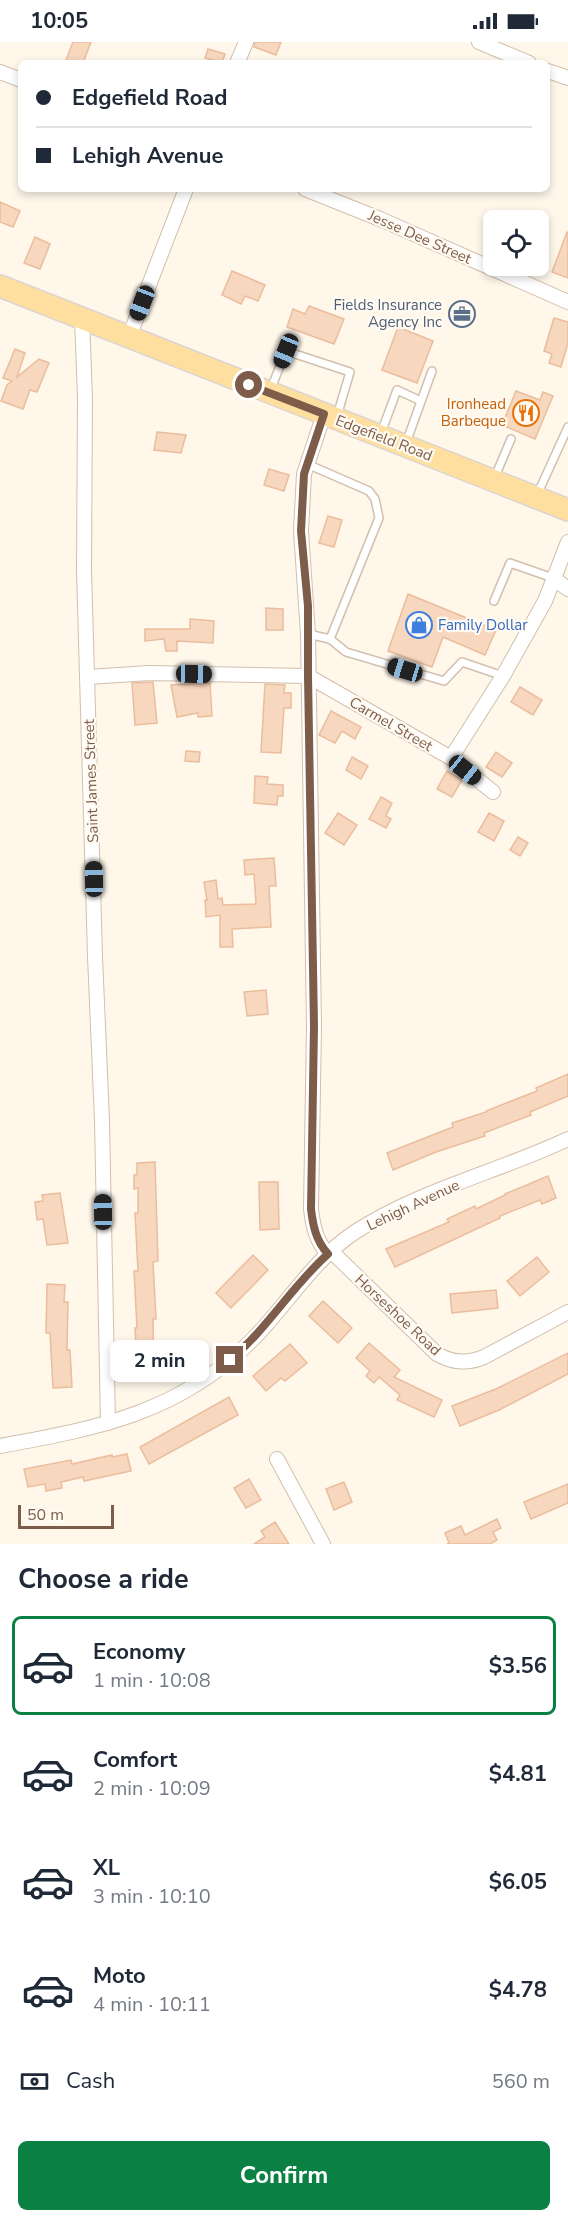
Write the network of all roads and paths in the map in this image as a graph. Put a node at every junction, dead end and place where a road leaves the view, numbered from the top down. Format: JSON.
{"nodes":[{"id":1,"x":246,"y":42,"type":"edge"},
{"id":2,"x":479,"y":42,"type":"edge"},
{"id":3,"x":238,"y":60,"type":"edge"},
{"id":4,"x":522,"y":60,"type":"edge"},
{"id":5,"x":0,"y":72,"type":"edge"},
{"id":6,"x":550,"y":72,"type":"edge"},
{"id":7,"x":568,"y":78,"type":"edge"},
{"id":8,"x":18,"y":79,"type":"edge"},
{"id":9,"x":185,"y":192,"type":"edge"},
{"id":10,"x":312,"y":192,"type":"edge"},
{"id":11,"x":0,"y":286,"type":"edge"},
{"id":12,"x":568,"y":302,"type":"edge"},
{"id":13,"x":82,"y":318,"type":"junction"},
{"id":14,"x":129,"y":338,"type":"junction"},
{"id":15,"x":432,"y":371,"type":"dead end"},
{"id":16,"x":269,"y":393,"type":"junction"},
{"id":17,"x":421,"y":401,"type":"junction"},
{"id":18,"x":330,"y":416,"type":"junction"},
{"id":19,"x":568,"y":427,"type":"edge"},
{"id":20,"x":380,"y":436,"type":"junction"},
{"id":21,"x":511,"y":439,"type":"dead end"},
{"id":22,"x":405,"y":446,"type":"junction"},
{"id":23,"x":307,"y":464,"type":"junction"},
{"id":24,"x":494,"y":481,"type":"junction"},
{"id":25,"x":536,"y":498,"type":"junction"},
{"id":26,"x":568,"y":510,"type":"edge"},
{"id":27,"x":568,"y":542,"type":"edge"},
{"id":28,"x":553,"y":578,"type":"junction"},
{"id":29,"x":568,"y":589,"type":"edge"},
{"id":30,"x":494,"y":601,"type":"dead end"},
{"id":31,"x":309,"y":634,"type":"junction"},
{"id":32,"x":330,"y":639,"type":"junction"},
{"id":33,"x":308,"y":676,"type":"junction"},
{"id":34,"x":503,"y":676,"type":"junction"},
{"id":35,"x":88,"y":677,"type":"junction"},
{"id":36,"x":451,"y":758,"type":"junction"},
{"id":37,"x":493,"y":792,"type":"dead end"},
{"id":38,"x":568,"y":1139,"type":"edge"},
{"id":39,"x":329,"y":1252,"type":"junction"},
{"id":40,"x":568,"y":1312,"type":"edge"},
{"id":41,"x":108,"y":1423,"type":"junction"},
{"id":42,"x":0,"y":1446,"type":"edge"},
{"id":43,"x":277,"y":1460,"type":"dead end"},
{"id":44,"x":322,"y":1544,"type":"edge"}],
"edges":[{"from":1,"to":3,"type":"street"},
{"from":2,"to":4,"type":"street"},
{"from":5,"to":8,"type":"street"},
{"from":6,"to":7,"type":"street"},
{"from":9,"to":14,"type":"street"},
{"from":10,"to":12,"type":"street","name":"Jesse Dee Street"},
{"from":11,"to":13,"type":"main road","name":"Edgefield Road"},
{"from":13,"to":14,"type":"main road","name":"Edgefield Road"},
{"from":13,"to":35,"type":"street","name":"Saint James Street"},
{"from":14,"to":16,"type":"main road","name":"Edgefield Road"},
{"from":15,"to":17,"type":"lane"},
{"from":16,"to":18,"type":"main road","name":"Edgefield Road"},
{"from":16,"to":18,"type":"lane"},
{"from":17,"to":20,"type":"lane"},
{"from":17,"to":22,"type":"lane"},
{"from":18,"to":20,"type":"main road","name":"Edgefield Road"},
{"from":18,"to":23,"type":"street","name":"Horseshoe Road"},
{"from":19,"to":25,"type":"lane"},
{"from":20,"to":22,"type":"main road","name":"Edgefield Road"},
{"from":21,"to":24,"type":"lane"},
{"from":22,"to":24,"type":"main road","name":"Edgefield Road"},
{"from":23,"to":31,"type":"street","name":"Horseshoe Road"},
{"from":23,"to":32,"type":"lane"},
{"from":24,"to":25,"type":"main road","name":"Edgefield Road"},
{"from":25,"to":26,"type":"main road","name":"Edgefield Road"},
{"from":27,"to":28,"type":"street","name":"Carmel Street"},
{"from":28,"to":29,"type":"street"},
{"from":28,"to":30,"type":"lane"},
{"from":28,"to":34,"type":"street","name":"Carmel Street"},
{"from":31,"to":32,"type":"lane"},
{"from":31,"to":33,"type":"street","name":"Horseshoe Road"},
{"from":32,"to":34,"type":"lane"},
{"from":33,"to":35,"type":"street","name":"Carmel Street"},
{"from":33,"to":36,"type":"street","name":"Carmel Street"},
{"from":33,"to":39,"type":"street","name":"Horseshoe Road"},
{"from":34,"to":36,"type":"street","name":"Carmel Street"},
{"from":35,"to":41,"type":"street","name":"Saint James Street"},
{"from":36,"to":37,"type":"street"},
{"from":38,"to":39,"type":"street","name":"Lehigh Avenue"},
{"from":39,"to":40,"type":"street","name":"Horseshoe Road"},
{"from":39,"to":41,"type":"street","name":"Lehigh Avenue"},
{"from":41,"to":42,"type":"street","name":"Lehigh Avenue"},
{"from":43,"to":44,"type":"street"}]}
